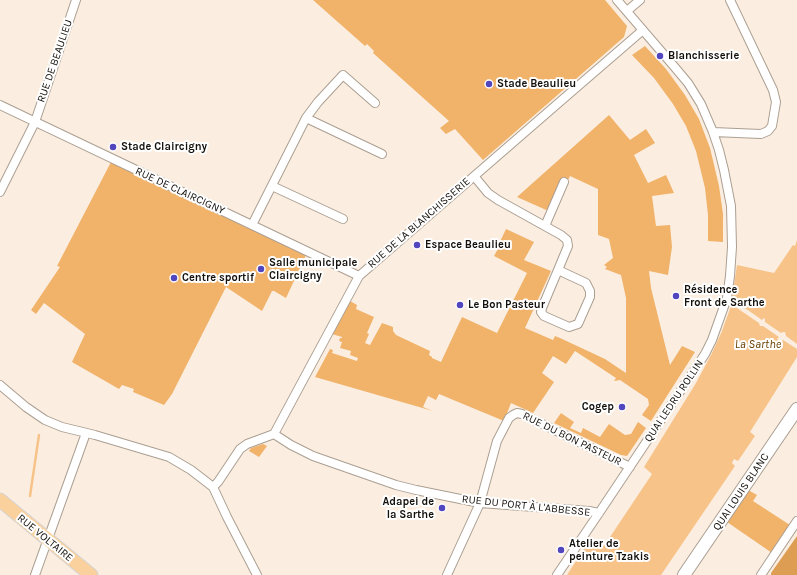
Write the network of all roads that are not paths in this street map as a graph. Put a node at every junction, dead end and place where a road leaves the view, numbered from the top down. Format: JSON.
{"nodes":[{"id":1,"x":76,"y":0,"type":"edge"},
{"id":2,"x":617,"y":0,"type":"edge"},
{"id":3,"x":640,"y":0,"type":"edge"},
{"id":4,"x":730,"y":0,"type":"edge"},
{"id":5,"x":627,"y":11,"type":"junction"},
{"id":6,"x":643,"y":30,"type":"junction"},
{"id":7,"x":375,"y":102,"type":"dead end"},
{"id":8,"x":0,"y":105,"type":"edge"},
{"id":9,"x":306,"y":118,"type":"junction"},
{"id":10,"x":35,"y":122,"type":"junction"},
{"id":11,"x":713,"y":132,"type":"junction"},
{"id":12,"x":382,"y":154,"type":"dead end"},
{"id":13,"x":474,"y":176,"type":"junction"},
{"id":14,"x":564,"y":182,"type":"dead end"},
{"id":15,"x":272,"y":186,"type":"junction"},
{"id":16,"x":0,"y":192,"type":"edge"},
{"id":17,"x":343,"y":219,"type":"dead end"},
{"id":18,"x":252,"y":225,"type":"junction"},
{"id":19,"x":544,"y":226,"type":"junction"},
{"id":20,"x":558,"y":270,"type":"junction"},
{"id":21,"x":359,"y":276,"type":"junction"},
{"id":22,"x":0,"y":385,"type":"edge"},
{"id":23,"x":797,"y":409,"type":"edge"},
{"id":24,"x":86,"y":433,"type":"junction"},
{"id":25,"x":274,"y":434,"type":"junction"},
{"id":26,"x":630,"y":467,"type":"junction"},
{"id":27,"x":213,"y":487,"type":"junction"},
{"id":28,"x":0,"y":500,"type":"edge"},
{"id":29,"x":480,"y":503,"type":"junction"},
{"id":30,"x":599,"y":513,"type":"junction"},
{"id":31,"x":797,"y":521,"type":"edge"},
{"id":32,"x":48,"y":540,"type":"junction"},
{"id":33,"x":35,"y":575,"type":"edge"},
{"id":34,"x":91,"y":575,"type":"edge"},
{"id":35,"x":258,"y":575,"type":"edge"},
{"id":36,"x":447,"y":575,"type":"edge"},
{"id":37,"x":557,"y":575,"type":"edge"},
{"id":38,"x":684,"y":575,"type":"edge"},
{"id":39,"x":761,"y":575,"type":"edge"}],
"edges":[{"from":1,"to":10,"type":"street","name":"RUE DE BEAULIEU"},
{"from":2,"to":5,"type":"street","name":"QUAI LEDRU ROLLIN"},
{"from":3,"to":5,"type":"street"},
{"from":4,"to":11,"type":"street"},
{"from":5,"to":6,"type":"street","name":"QUAI LEDRU ROLLIN"},
{"from":6,"to":11,"type":"street","name":"QUAI LEDRU ROLLIN"},
{"from":6,"to":13,"type":"street","name":"RUE DE LA BLANCHISSERIE"},
{"from":7,"to":9,"type":"street"},
{"from":8,"to":10,"type":"street","name":"RUE DE CLAIRCIGNY"},
{"from":9,"to":12,"type":"street"},
{"from":9,"to":15,"type":"street"},
{"from":10,"to":16,"type":"street","name":"RUE DE BEAULIEU"},
{"from":10,"to":18,"type":"street","name":"RUE DE CLAIRCIGNY"},
{"from":11,"to":26,"type":"street","name":"QUAI LEDRU ROLLIN"},
{"from":13,"to":19,"type":"street"},
{"from":13,"to":21,"type":"street","name":"RUE DE LA BLANCHISSERIE"},
{"from":14,"to":19,"type":"street"},
{"from":15,"to":17,"type":"street"},
{"from":15,"to":18,"type":"street"},
{"from":18,"to":21,"type":"street","name":"RUE DE CLAIRCIGNY"},
{"from":19,"to":20,"type":"street"},
{"from":20,"to":20,"type":"street"},
{"from":21,"to":25,"type":"street","name":"RUE DE LA BLANCHISSERIE"},
{"from":22,"to":24,"type":"street"},
{"from":23,"to":38,"type":"main road","name":"QUAI LOUIS BLANC"},
{"from":24,"to":27,"type":"street"},
{"from":24,"to":32,"type":"street"},
{"from":25,"to":27,"type":"street"},
{"from":25,"to":29,"type":"street","name":"RUE DU PORT À L'ABBESSE"},
{"from":26,"to":29,"type":"street","name":"RUE DU BON PASTEUR"},
{"from":26,"to":30,"type":"street","name":"QUAI LEDRU ROLLIN"},
{"from":27,"to":35,"type":"street"},
{"from":28,"to":32,"type":"main road","name":"RUE VOLTAIRE"},
{"from":29,"to":30,"type":"street","name":"RUE DU PORT À L'ABBESSE"},
{"from":29,"to":36,"type":"street"},
{"from":30,"to":37,"type":"street","name":"QUAI LEDRU ROLLIN"},
{"from":31,"to":39,"type":"street"},
{"from":32,"to":33,"type":"street"},
{"from":32,"to":34,"type":"main road","name":"RUE VOLTAIRE"}]}
